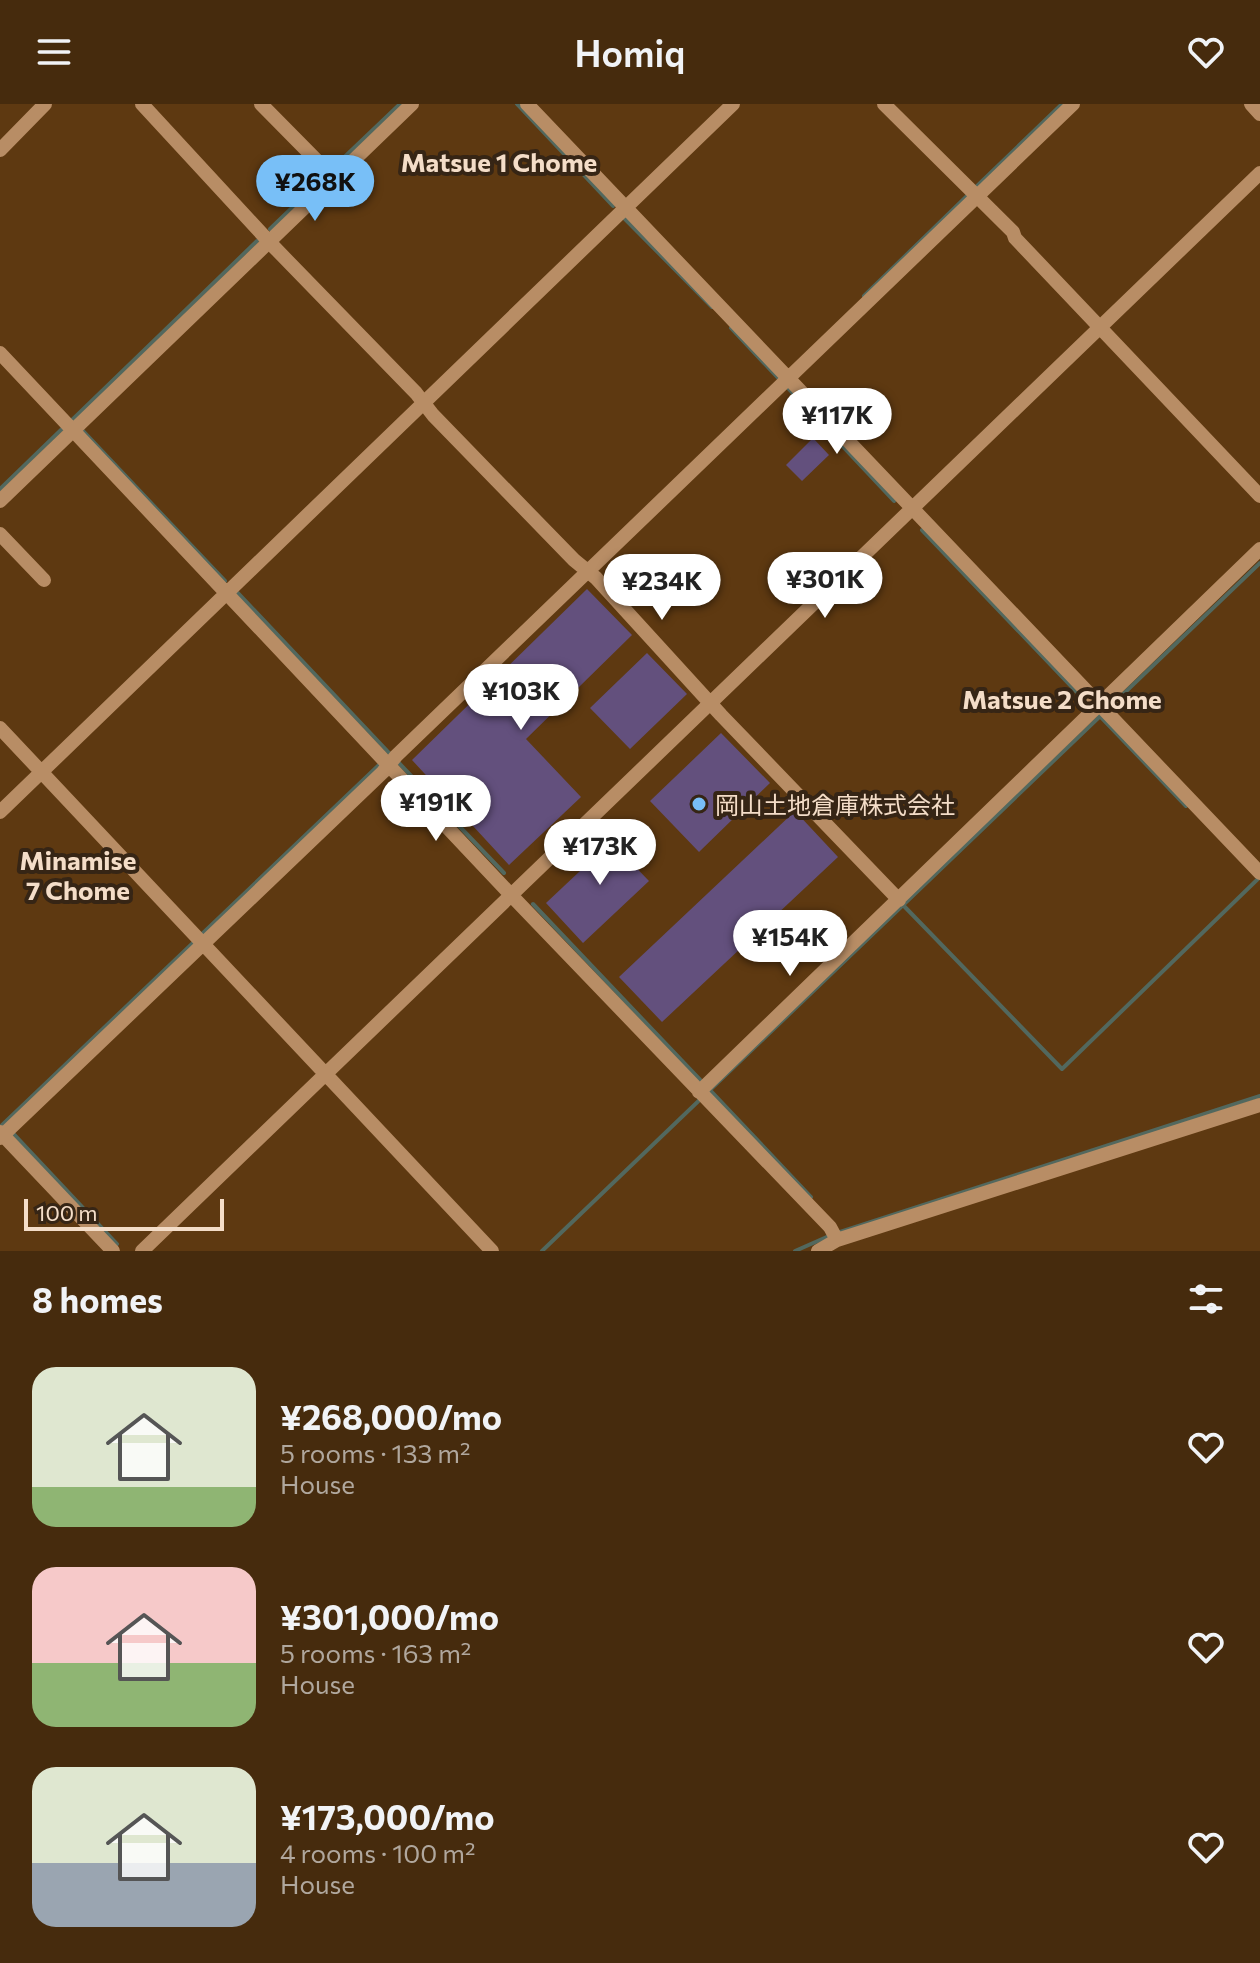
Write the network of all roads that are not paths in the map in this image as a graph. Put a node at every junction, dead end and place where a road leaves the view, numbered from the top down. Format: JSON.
{"nodes":[{"id":1,"x":45,"y":104,"type":"edge"},
{"id":2,"x":142,"y":104,"type":"edge"},
{"id":3,"x":261,"y":104,"type":"edge"},
{"id":4,"x":412,"y":104,"type":"edge"},
{"id":5,"x":527,"y":104,"type":"edge"},
{"id":6,"x":733,"y":104,"type":"edge"},
{"id":7,"x":884,"y":104,"type":"edge"},
{"id":8,"x":1073,"y":104,"type":"edge"},
{"id":9,"x":1251,"y":104,"type":"edge"},
{"id":10,"x":1260,"y":114,"type":"edge"},
{"id":11,"x":0,"y":150,"type":"edge"},
{"id":12,"x":1260,"y":173,"type":"edge"},
{"id":13,"x":334,"y":178,"type":"junction"},
{"id":14,"x":974,"y":193,"type":"junction"},
{"id":15,"x":626,"y":207,"type":"junction"},
{"id":16,"x":269,"y":240,"type":"junction"},
{"id":17,"x":1100,"y":329,"type":"junction"},
{"id":18,"x":0,"y":353,"type":"edge"},
{"id":19,"x":784,"y":378,"type":"junction"},
{"id":20,"x":423,"y":403,"type":"junction"},
{"id":21,"x":73,"y":430,"type":"junction"},
{"id":22,"x":1260,"y":496,"type":"edge"},
{"id":23,"x":0,"y":501,"type":"edge"},
{"id":24,"x":913,"y":508,"type":"junction"},
{"id":25,"x":0,"y":534,"type":"edge"},
{"id":26,"x":1260,"y":549,"type":"edge"},
{"id":27,"x":583,"y":568,"type":"junction"},
{"id":28,"x":44,"y":580,"type":"dead end"},
{"id":29,"x":226,"y":594,"type":"junction"},
{"id":30,"x":711,"y":703,"type":"junction"},
{"id":31,"x":1099,"y":709,"type":"junction"},
{"id":32,"x":0,"y":728,"type":"edge"},
{"id":33,"x":389,"y":760,"type":"junction"},
{"id":34,"x":41,"y":771,"type":"junction"},
{"id":35,"x":0,"y":812,"type":"edge"},
{"id":36,"x":1260,"y":873,"type":"edge"},
{"id":37,"x":511,"y":895,"type":"junction"},
{"id":38,"x":899,"y":900,"type":"junction"},
{"id":39,"x":198,"y":941,"type":"junction"},
{"id":40,"x":326,"y":1074,"type":"junction"},
{"id":41,"x":704,"y":1092,"type":"junction"},
{"id":42,"x":1260,"y":1105,"type":"edge"},
{"id":43,"x":4,"y":1133,"type":"edge"},
{"id":44,"x":834,"y":1234,"type":"junction"},
{"id":45,"x":113,"y":1251,"type":"edge"},
{"id":46,"x":142,"y":1251,"type":"edge"},
{"id":47,"x":492,"y":1251,"type":"edge"},
{"id":48,"x":818,"y":1251,"type":"edge"}],
"edges":[{"from":1,"to":11,"type":"street"},
{"from":2,"to":16,"type":"street"},
{"from":3,"to":13,"type":"street"},
{"from":4,"to":13,"type":"street"},
{"from":5,"to":15,"type":"street"},
{"from":6,"to":15,"type":"street"},
{"from":7,"to":14,"type":"street"},
{"from":8,"to":14,"type":"street"},
{"from":9,"to":10,"type":"street"},
{"from":12,"to":17,"type":"street"},
{"from":13,"to":16,"type":"street"},
{"from":14,"to":17,"type":"street"},
{"from":14,"to":19,"type":"street"},
{"from":15,"to":19,"type":"street"},
{"from":15,"to":20,"type":"street"},
{"from":16,"to":20,"type":"street"},
{"from":16,"to":21,"type":"street"},
{"from":17,"to":22,"type":"street"},
{"from":17,"to":24,"type":"street"},
{"from":18,"to":21,"type":"street"},
{"from":19,"to":24,"type":"street"},
{"from":19,"to":27,"type":"street"},
{"from":20,"to":27,"type":"street"},
{"from":20,"to":29,"type":"street"},
{"from":21,"to":23,"type":"street"},
{"from":21,"to":29,"type":"street"},
{"from":24,"to":30,"type":"street"},
{"from":24,"to":31,"type":"street"},
{"from":25,"to":28,"type":"street"},
{"from":26,"to":31,"type":"street"},
{"from":27,"to":30,"type":"street"},
{"from":27,"to":33,"type":"street"},
{"from":29,"to":33,"type":"street"},
{"from":29,"to":34,"type":"street"},
{"from":30,"to":37,"type":"street"},
{"from":30,"to":38,"type":"street"},
{"from":31,"to":36,"type":"street"},
{"from":31,"to":38,"type":"street"},
{"from":32,"to":34,"type":"street"},
{"from":33,"to":37,"type":"street"},
{"from":33,"to":39,"type":"street"},
{"from":34,"to":35,"type":"street"},
{"from":34,"to":39,"type":"street"},
{"from":37,"to":40,"type":"street"},
{"from":37,"to":41,"type":"street"},
{"from":38,"to":41,"type":"street"},
{"from":39,"to":40,"type":"street"},
{"from":39,"to":43,"type":"street"},
{"from":40,"to":46,"type":"street"},
{"from":40,"to":47,"type":"street"},
{"from":41,"to":44,"type":"street"},
{"from":42,"to":44,"type":"street"},
{"from":43,"to":45,"type":"street"},
{"from":44,"to":48,"type":"street"}]}
